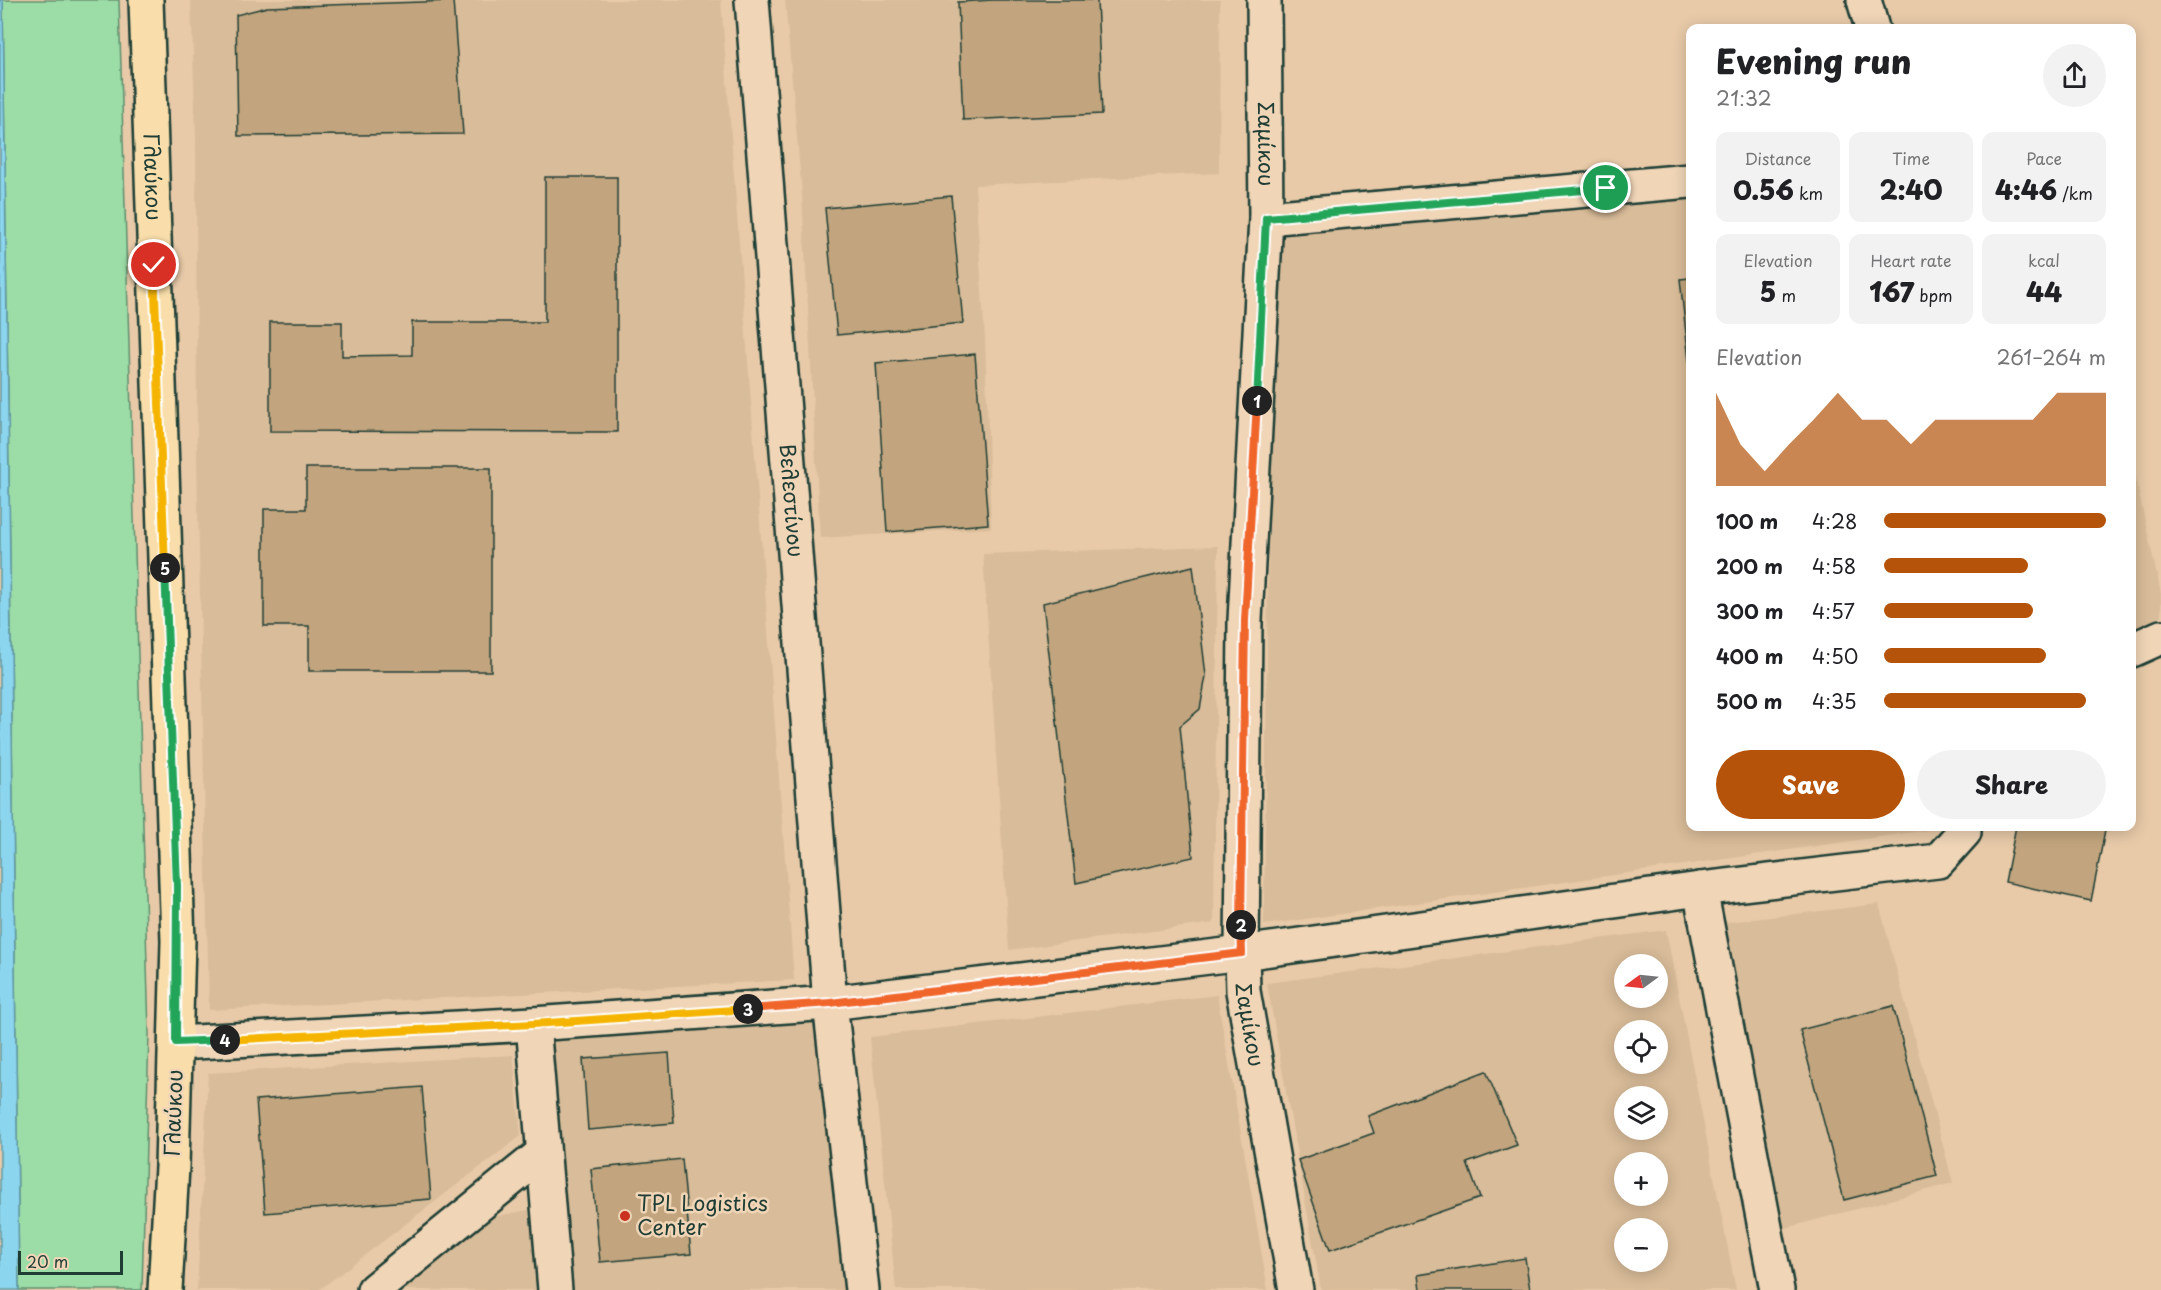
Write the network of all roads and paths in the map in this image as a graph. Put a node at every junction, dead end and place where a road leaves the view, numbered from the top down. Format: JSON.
{"nodes":[{"id":1,"x":146,"y":0,"type":"edge"},
{"id":2,"x":752,"y":0,"type":"edge"},
{"id":3,"x":1264,"y":0,"type":"edge"},
{"id":4,"x":1864,"y":0,"type":"edge"},
{"id":5,"x":1871,"y":24,"type":"edge"},
{"id":6,"x":1686,"y":181,"type":"edge"},
{"id":7,"x":1266,"y":218,"type":"junction"},
{"id":8,"x":2161,"y":637,"type":"edge"},
{"id":9,"x":2136,"y":649,"type":"edge"},
{"id":10,"x":1964,"y":831,"type":"edge"},
{"id":11,"x":1700,"y":889,"type":"junction"},
{"id":12,"x":1242,"y":953,"type":"junction"},
{"id":13,"x":830,"y":1003,"type":"junction"},
{"id":14,"x":533,"y":1024,"type":"junction"},
{"id":15,"x":176,"y":1042,"type":"junction"},
{"id":16,"x":543,"y":1153,"type":"junction"},
{"id":17,"x":165,"y":1290,"type":"edge"},
{"id":18,"x":374,"y":1290,"type":"edge"},
{"id":19,"x":555,"y":1290,"type":"edge"},
{"id":20,"x":862,"y":1290,"type":"edge"},
{"id":21,"x":1296,"y":1290,"type":"edge"},
{"id":22,"x":1777,"y":1290,"type":"edge"}],
"edges":[{"from":1,"to":15,"type":"main road","name":"Γλαύκου"},
{"from":2,"to":13,"type":"street","name":"Βελεστίνου"},
{"from":3,"to":7,"type":"street","name":"Σαμίκου"},
{"from":4,"to":5,"type":"street"},
{"from":6,"to":7,"type":"street"},
{"from":7,"to":12,"type":"street","name":"Σαμίκου"},
{"from":8,"to":9,"type":"street"},
{"from":10,"to":11,"type":"street"},
{"from":11,"to":12,"type":"street"},
{"from":11,"to":22,"type":"street"},
{"from":12,"to":13,"type":"street"},
{"from":12,"to":21,"type":"street","name":"Σαμίκου"},
{"from":13,"to":14,"type":"street"},
{"from":13,"to":20,"type":"street","name":"Βελεστίνου"},
{"from":14,"to":15,"type":"street"},
{"from":14,"to":16,"type":"street"},
{"from":15,"to":17,"type":"main road","name":"Γλαύκου"},
{"from":16,"to":18,"type":"street"},
{"from":16,"to":19,"type":"street"}]}
